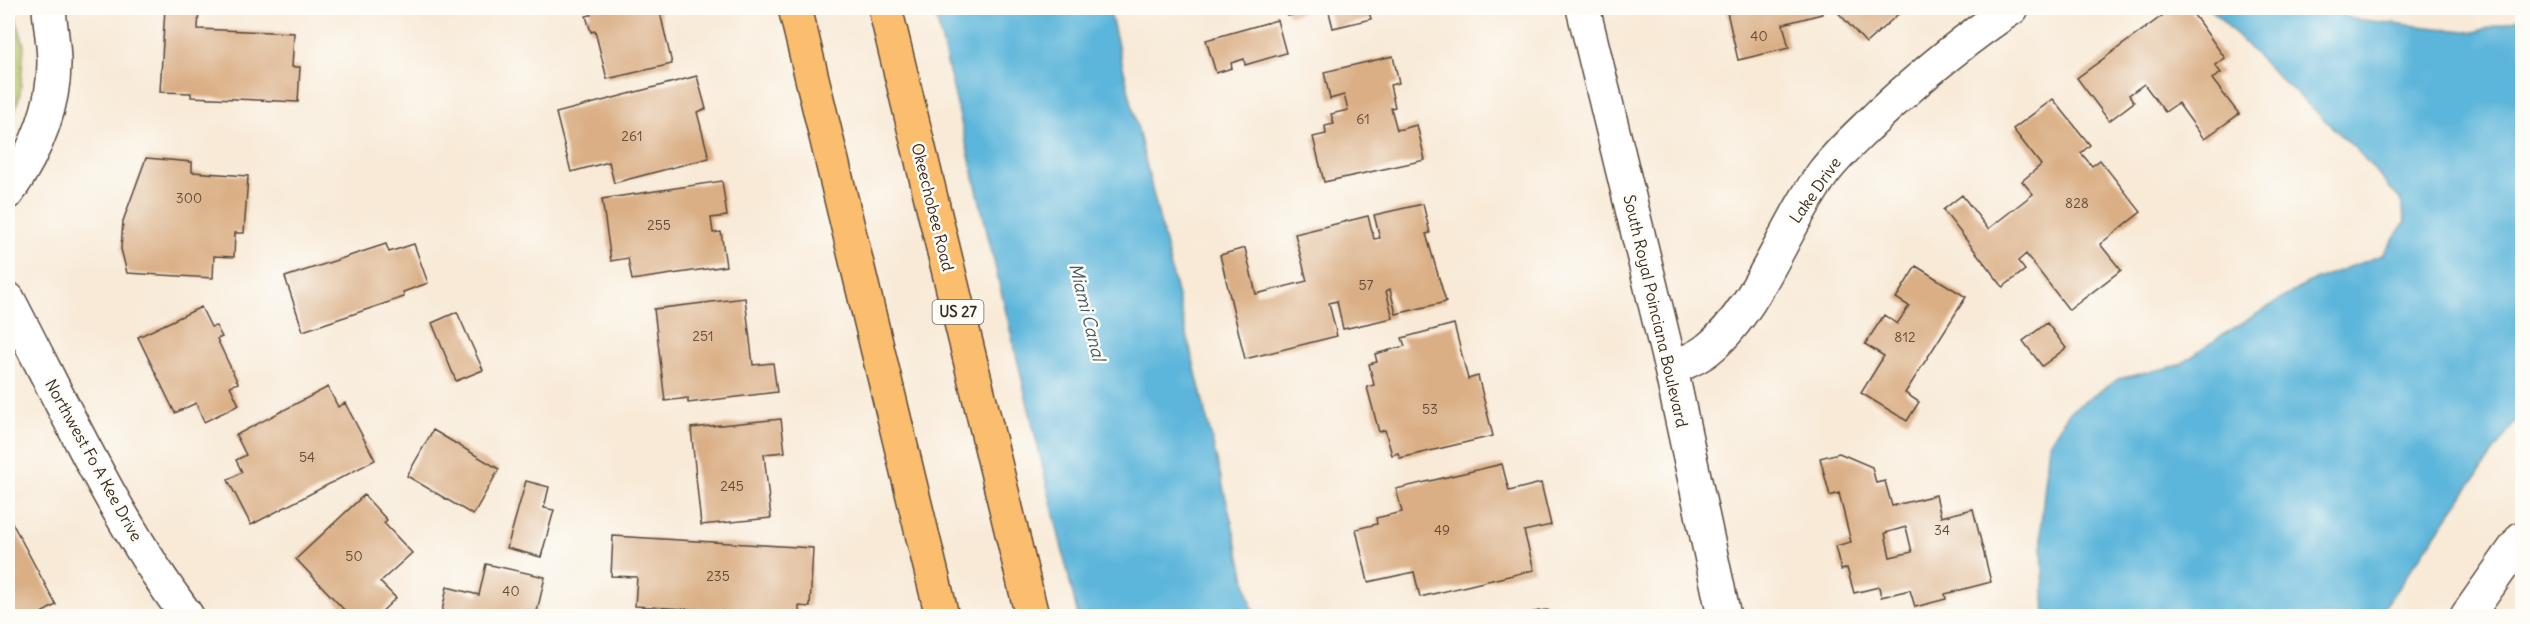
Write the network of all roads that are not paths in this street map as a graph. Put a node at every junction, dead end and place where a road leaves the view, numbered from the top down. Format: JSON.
{"nodes":[{"id":1,"x":49,"y":8,"type":"edge"},
{"id":2,"x":795,"y":8,"type":"edge"},
{"id":3,"x":885,"y":8,"type":"edge"},
{"id":4,"x":1584,"y":8,"type":"edge"},
{"id":5,"x":2012,"y":8,"type":"edge"},
{"id":6,"x":8,"y":192,"type":"edge"},
{"id":7,"x":8,"y":300,"type":"edge"},
{"id":8,"x":1671,"y":369,"type":"junction"},
{"id":9,"x":2523,"y":538,"type":"edge"},
{"id":10,"x":187,"y":616,"type":"edge"},
{"id":11,"x":942,"y":616,"type":"edge"},
{"id":12,"x":1032,"y":616,"type":"edge"},
{"id":13,"x":1724,"y":616,"type":"edge"},
{"id":14,"x":2467,"y":616,"type":"edge"}],
"edges":[{"from":1,"to":6,"type":"street"},
{"from":2,"to":11,"type":"highway"},
{"from":3,"to":12,"type":"highway","name":"Okeechobee Road","number":"US 27"},
{"from":4,"to":8,"type":"street","name":"South Royal Poinciana Boulevard"},
{"from":5,"to":8,"type":"street","name":"Lake Drive"},
{"from":7,"to":10,"type":"street","name":"Northwest Fo A Kee Drive"},
{"from":8,"to":13,"type":"street","name":"South Royal Poinciana Boulevard"},
{"from":9,"to":14,"type":"street"}]}
